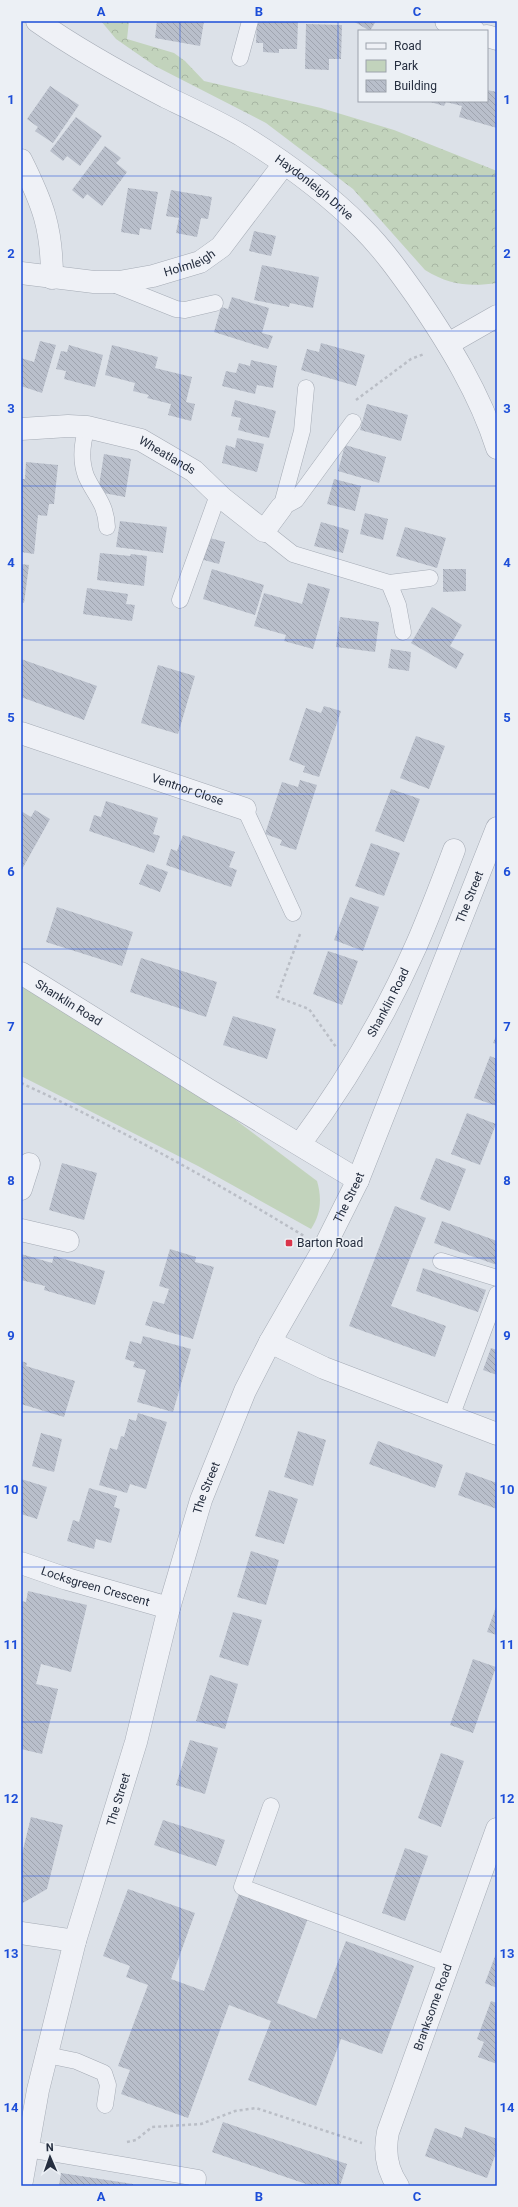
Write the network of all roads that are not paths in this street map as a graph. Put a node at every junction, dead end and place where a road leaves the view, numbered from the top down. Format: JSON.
{"nodes":[{"id":1,"x":250,"y":21,"type":"edge"},
{"id":2,"x":446,"y":21,"type":"edge"},
{"id":3,"x":44,"y":23,"type":"edge"},
{"id":4,"x":471,"y":30,"type":"edge"},
{"id":5,"x":240,"y":58,"type":"dead end"},
{"id":6,"x":21,"y":160,"type":"edge"},
{"id":7,"x":284,"y":164,"type":"junction"},
{"id":8,"x":21,"y":273,"type":"edge"},
{"id":9,"x":52,"y":278,"type":"junction"},
{"id":10,"x":110,"y":282,"type":"junction"},
{"id":11,"x":215,"y":303,"type":"dead end"},
{"id":12,"x":497,"y":316,"type":"edge"},
{"id":13,"x":448,"y":344,"type":"junction"},
{"id":14,"x":306,"y":388,"type":"dead end"},
{"id":15,"x":353,"y":422,"type":"dead end"},
{"id":16,"x":87,"y":427,"type":"junction"},
{"id":17,"x":21,"y":429,"type":"edge"},
{"id":18,"x":497,"y":448,"type":"edge"},
{"id":19,"x":218,"y":495,"type":"junction"},
{"id":20,"x":281,"y":508,"type":"junction"},
{"id":21,"x":107,"y":527,"type":"dead end"},
{"id":22,"x":264,"y":531,"type":"junction"},
{"id":23,"x":430,"y":578,"type":"dead end"},
{"id":24,"x":389,"y":582,"type":"junction"},
{"id":25,"x":180,"y":600,"type":"dead end"},
{"id":26,"x":403,"y":632,"type":"dead end"},
{"id":27,"x":21,"y":732,"type":"edge"},
{"id":28,"x":245,"y":809,"type":"joint"},
{"id":29,"x":495,"y":838,"type":"edge"},
{"id":30,"x":454,"y":850,"type":"dead end"},
{"id":31,"x":292,"y":913,"type":"road end"},
{"id":32,"x":21,"y":973,"type":"edge"},
{"id":33,"x":300,"y":1144,"type":"junction"},
{"id":34,"x":29,"y":1164,"type":"dead end"},
{"id":35,"x":358,"y":1180,"type":"junction"},
{"id":36,"x":21,"y":1189,"type":"edge"},
{"id":37,"x":21,"y":1230,"type":"edge"},
{"id":38,"x":68,"y":1241,"type":"dead end"},
{"id":39,"x":441,"y":1261,"type":"dead end"},
{"id":40,"x":497,"y":1278,"type":"edge"},
{"id":41,"x":497,"y":1294,"type":"edge"},
{"id":42,"x":270,"y":1342,"type":"junction"},
{"id":43,"x":451,"y":1417,"type":"junction"},
{"id":44,"x":497,"y":1434,"type":"edge"},
{"id":45,"x":21,"y":1563,"type":"edge"},
{"id":46,"x":169,"y":1608,"type":"junction"},
{"id":47,"x":271,"y":1806,"type":"dead end"},
{"id":48,"x":497,"y":1829,"type":"edge"},
{"id":49,"x":21,"y":1933,"type":"edge"},
{"id":50,"x":75,"y":1941,"type":"junction"},
{"id":51,"x":448,"y":1964,"type":"junction"},
{"id":52,"x":47,"y":2055,"type":"junction"},
{"id":53,"x":104,"y":2105,"type":"dead end"},
{"id":54,"x":28,"y":2149,"type":"junction"},
{"id":55,"x":21,"y":2186,"type":"edge"},
{"id":56,"x":197,"y":2186,"type":"edge"},
{"id":57,"x":398,"y":2186,"type":"edge"}],
"edges":[{"from":1,"to":5,"type":"lane"},
{"from":2,"to":4,"type":"street"},
{"from":3,"to":7,"type":"street","name":"Haydonleigh Drive"},
{"from":6,"to":9,"type":"street"},
{"from":7,"to":10,"type":"street","name":"Holmleigh"},
{"from":7,"to":13,"type":"street","name":"Haydonleigh Drive"},
{"from":8,"to":9,"type":"street","name":"Holmleigh"},
{"from":9,"to":10,"type":"street","name":"Holmleigh"},
{"from":10,"to":11,"type":"lane"},
{"from":12,"to":13,"type":"street"},
{"from":13,"to":18,"type":"street","name":"Haydonleigh Drive"},
{"from":14,"to":20,"type":"lane"},
{"from":15,"to":20,"type":"lane"},
{"from":16,"to":17,"type":"street","name":"Wheatlands"},
{"from":16,"to":19,"type":"street","name":"Wheatlands"},
{"from":16,"to":21,"type":"lane"},
{"from":19,"to":22,"type":"street","name":"Wheatlands"},
{"from":19,"to":25,"type":"lane"},
{"from":20,"to":22,"type":"street"},
{"from":22,"to":24,"type":"lane"},
{"from":23,"to":24,"type":"lane"},
{"from":24,"to":26,"type":"lane"},
{"from":27,"to":28,"type":"street","name":"Ventnor Close"},
{"from":28,"to":31,"type":"lane","name":"Ventnor Close"},
{"from":29,"to":35,"type":"street","name":"The Street"},
{"from":30,"to":33,"type":"street","name":"Shanklin Road"},
{"from":32,"to":33,"type":"street","name":"Shanklin Road"},
{"from":33,"to":35,"type":"street","name":"Shanklin Road"},
{"from":34,"to":36,"type":"street"},
{"from":35,"to":42,"type":"street","name":"The Street"},
{"from":37,"to":38,"type":"street"},
{"from":39,"to":40,"type":"lane"},
{"from":41,"to":43,"type":"lane"},
{"from":42,"to":43,"type":"street"},
{"from":42,"to":46,"type":"street","name":"The Street"},
{"from":43,"to":44,"type":"street"},
{"from":45,"to":46,"type":"street","name":"Locksgreen Crescent"},
{"from":46,"to":50,"type":"street","name":"The Street"},
{"from":47,"to":51,"type":"lane"},
{"from":48,"to":51,"type":"street","name":"Branksome Road"},
{"from":49,"to":50,"type":"street"},
{"from":50,"to":52,"type":"street","name":"The Street"},
{"from":51,"to":57,"type":"street","name":"Branksome Road"},
{"from":52,"to":53,"type":"lane"},
{"from":52,"to":54,"type":"street","name":"The Street"},
{"from":54,"to":55,"type":"street","name":"The Street"},
{"from":54,"to":56,"type":"lane"}]}
